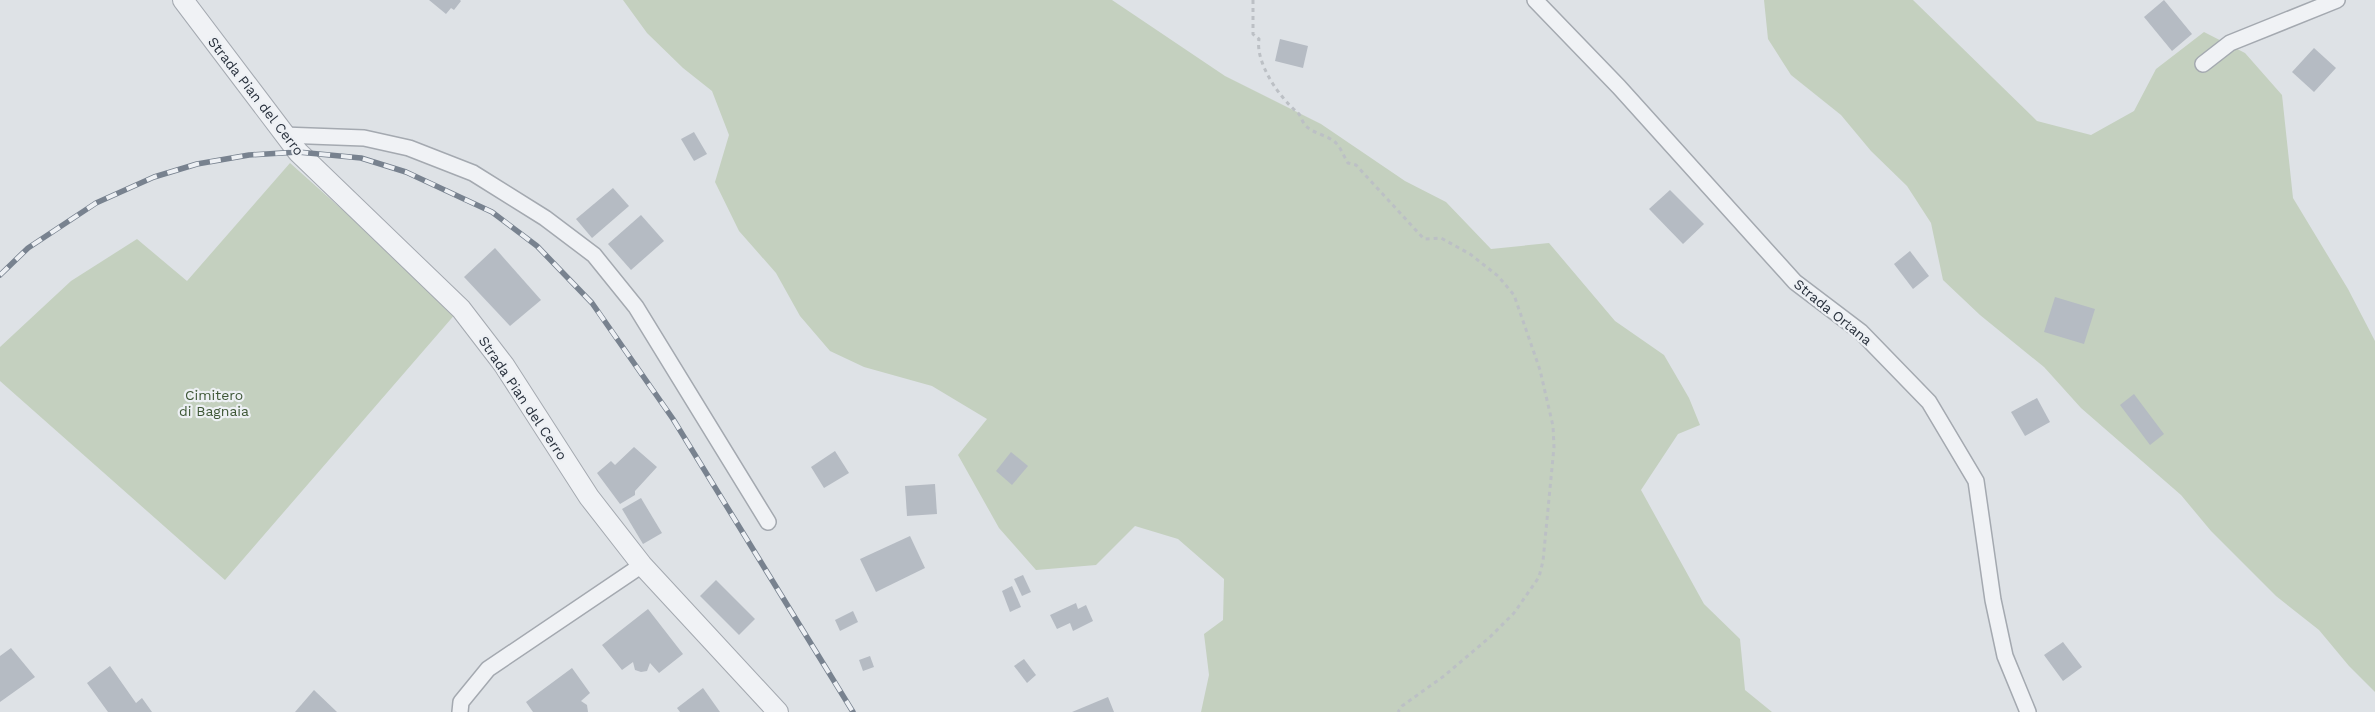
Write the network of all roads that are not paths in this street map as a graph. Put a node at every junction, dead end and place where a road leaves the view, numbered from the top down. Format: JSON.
{"nodes":[{"id":1,"x":183,"y":0,"type":"edge"},
{"id":2,"x":1535,"y":0,"type":"edge"},
{"id":3,"x":2337,"y":0,"type":"edge"},
{"id":4,"x":2203,"y":64,"type":"dead end"},
{"id":5,"x":283,"y":135,"type":"junction"},
{"id":6,"x":768,"y":522,"type":"dead end"},
{"id":7,"x":642,"y":564,"type":"junction"},
{"id":8,"x":460,"y":712,"type":"edge"},
{"id":9,"x":778,"y":712,"type":"edge"},
{"id":10,"x":2028,"y":712,"type":"edge"}],
"edges":[{"from":1,"to":5,"type":"street","name":"Strada Pian del Cerro"},
{"from":2,"to":10,"type":"street","name":"Strada Ortana"},
{"from":3,"to":4,"type":"street"},
{"from":5,"to":6,"type":"street"},
{"from":5,"to":7,"type":"street","name":"Strada Pian del Cerro"},
{"from":7,"to":8,"type":"street"},
{"from":7,"to":9,"type":"street","name":"Strada Pian del Cerro"}]}
